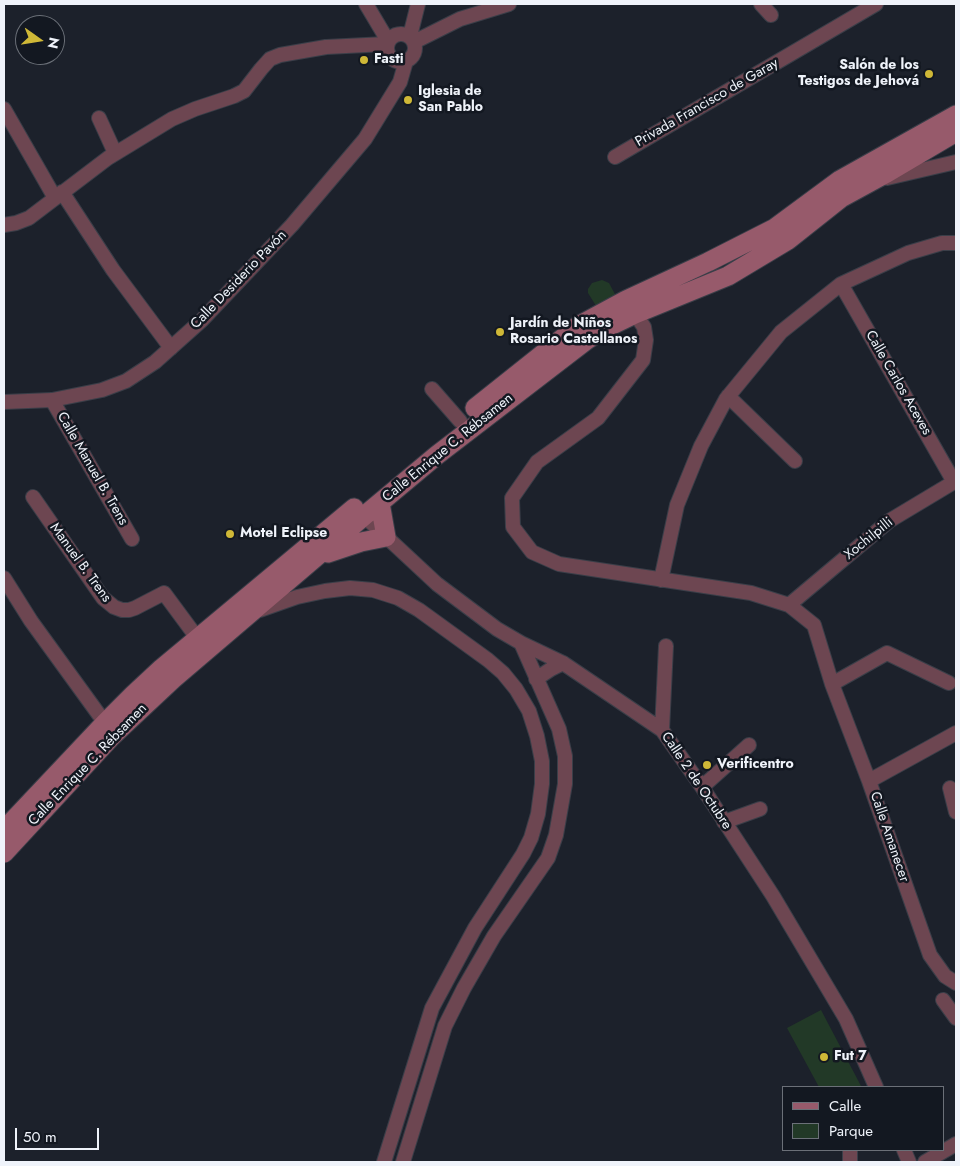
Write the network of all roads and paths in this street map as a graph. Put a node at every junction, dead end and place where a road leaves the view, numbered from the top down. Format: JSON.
{"nodes":[{"id":1,"x":366,"y":4,"type":"edge"},
{"id":2,"x":418,"y":4,"type":"edge"},
{"id":3,"x":509,"y":4,"type":"edge"},
{"id":4,"x":761,"y":4,"type":"edge"},
{"id":5,"x":876,"y":4,"type":"edge"},
{"id":6,"x":771,"y":15,"type":"dead end"},
{"id":7,"x":412,"y":39,"type":"junction"},
{"id":8,"x":387,"y":43,"type":"junction"},
{"id":9,"x":406,"y":61,"type":"junction"},
{"id":10,"x":4,"y":109,"type":"edge"},
{"id":11,"x":956,"y":115,"type":"edge"},
{"id":12,"x":99,"y":118,"type":"dead end"},
{"id":13,"x":956,"y":132,"type":"edge"},
{"id":14,"x":115,"y":153,"type":"junction"},
{"id":15,"x":615,"y":157,"type":"dead end"},
{"id":16,"x":956,"y":162,"type":"edge"},
{"id":17,"x":886,"y":176,"type":"junction"},
{"id":18,"x":59,"y":195,"type":"junction"},
{"id":19,"x":4,"y":225,"type":"edge"},
{"id":20,"x":956,"y":235,"type":"edge"},
{"id":21,"x":949,"y":243,"type":"edge"},
{"id":22,"x":841,"y":284,"type":"junction"},
{"id":23,"x":635,"y":314,"type":"junction"},
{"id":24,"x":171,"y":348,"type":"junction"},
{"id":25,"x":432,"y":389,"type":"dead end"},
{"id":26,"x":728,"y":396,"type":"junction"},
{"id":27,"x":52,"y":400,"type":"junction"},
{"id":28,"x":4,"y":402,"type":"edge"},
{"id":29,"x":460,"y":421,"type":"junction"},
{"id":30,"x":795,"y":461,"type":"dead end"},
{"id":31,"x":955,"y":482,"type":"edge"},
{"id":32,"x":34,"y":498,"type":"dead end"},
{"id":33,"x":380,"y":504,"type":"junction"},
{"id":34,"x":357,"y":514,"type":"junction"},
{"id":35,"x":386,"y":537,"type":"junction"},
{"id":36,"x":132,"y":539,"type":"dead end"},
{"id":37,"x":311,"y":562,"type":"junction"},
{"id":38,"x":4,"y":578,"type":"edge"},
{"id":39,"x":661,"y":580,"type":"junction"},
{"id":40,"x":789,"y":605,"type":"junction"},
{"id":41,"x":248,"y":614,"type":"junction"},
{"id":42,"x":198,"y":639,"type":"junction"},
{"id":43,"x":521,"y":643,"type":"junction"},
{"id":44,"x":666,"y":646,"type":"dead end"},
{"id":45,"x":562,"y":664,"type":"junction"},
{"id":46,"x":536,"y":679,"type":"junction"},
{"id":47,"x":949,"y":683,"type":"dead end"},
{"id":48,"x":832,"y":684,"type":"junction"},
{"id":49,"x":105,"y":722,"type":"junction"},
{"id":50,"x":662,"y":730,"type":"junction"},
{"id":51,"x":956,"y":733,"type":"edge"},
{"id":52,"x":749,"y":745,"type":"dead end"},
{"id":53,"x":869,"y":781,"type":"junction"},
{"id":54,"x":702,"y":786,"type":"junction"},
{"id":55,"x":950,"y":788,"type":"dead end"},
{"id":56,"x":760,"y":809,"type":"dead end"},
{"id":57,"x":956,"y":812,"type":"edge"},
{"id":58,"x":724,"y":822,"type":"junction"},
{"id":59,"x":4,"y":830,"type":"edge"},
{"id":60,"x":4,"y":853,"type":"edge"},
{"id":61,"x":956,"y":983,"type":"edge"},
{"id":62,"x":442,"y":989,"type":"junction"},
{"id":63,"x":459,"y":998,"type":"junction"},
{"id":64,"x":950,"y":1000,"type":"edge"},
{"id":65,"x":956,"y":1018,"type":"edge"},
{"id":66,"x":876,"y":1086,"type":"edge"},
{"id":67,"x":956,"y":1144,"type":"edge"},
{"id":68,"x":945,"y":1150,"type":"edge"},
{"id":69,"x":944,"y":1151,"type":"edge"},
{"id":70,"x":384,"y":1162,"type":"edge"},
{"id":71,"x":403,"y":1162,"type":"edge"},
{"id":72,"x":925,"y":1162,"type":"edge"}],
"edges":[{"from":1,"to":8,"type":"street"},
{"from":2,"to":7,"type":"street"},
{"from":3,"to":7,"type":"street"},
{"from":4,"to":6,"type":"street"},
{"from":5,"to":15,"type":"street","name":"Privada Francisco de Garay"},
{"from":7,"to":8,"type":"street"},
{"from":7,"to":9,"type":"street"},
{"from":8,"to":9,"type":"street"},
{"from":8,"to":14,"type":"street"},
{"from":9,"to":24,"type":"street","name":"Calle Desiderio Pavón"},
{"from":10,"to":18,"type":"street"},
{"from":11,"to":29,"type":"main road","name":"Calle Enrique C. Rébsamen"},
{"from":12,"to":14,"type":"street"},
{"from":13,"to":17,"type":"main road","name":"Calle Enrique C. Rébsamen"},
{"from":14,"to":18,"type":"street"},
{"from":16,"to":17,"type":"street"},
{"from":17,"to":23,"type":"main road","name":"Calle Enrique C. Rébsamen"},
{"from":18,"to":19,"type":"street"},
{"from":18,"to":24,"type":"street"},
{"from":20,"to":21,"type":"street"},
{"from":21,"to":22,"type":"street"},
{"from":22,"to":26,"type":"street"},
{"from":22,"to":31,"type":"street","name":"Calle Carlos Aceves"},
{"from":23,"to":33,"type":"main road","name":"Calle Enrique C. Rébsamen"},
{"from":23,"to":39,"type":"street","name":"Calle Amanecer"},
{"from":24,"to":27,"type":"street","name":"Calle Desiderio Pavón"},
{"from":25,"to":29,"type":"street"},
{"from":26,"to":30,"type":"street"},
{"from":26,"to":39,"type":"street"},
{"from":27,"to":28,"type":"street","name":"Calle Desiderio Pavón"},
{"from":27,"to":36,"type":"street","name":"Calle Manuel B. Trens"},
{"from":29,"to":34,"type":"main road","name":"Calle Enrique C. Rébsamen"},
{"from":31,"to":40,"type":"street","name":"Xochilpilli"},
{"from":32,"to":42,"type":"street","name":"Manuel B. Trens"},
{"from":33,"to":34,"type":"main road","name":"Calle Enrique C. Rébsamen"},
{"from":33,"to":35,"type":"main road"},
{"from":34,"to":35,"type":"street","name":"Calle 2 de Octubre"},
{"from":34,"to":37,"type":"main road","name":"Calle Enrique C. Rébsamen"},
{"from":34,"to":42,"type":"main road","name":"Calle Enrique C. Rébsamen"},
{"from":35,"to":37,"type":"main road"},
{"from":35,"to":43,"type":"street","name":"Calle 2 de Octubre"},
{"from":37,"to":41,"type":"main road","name":"Calle Enrique C. Rébsamen"},
{"from":38,"to":49,"type":"street"},
{"from":39,"to":40,"type":"street","name":"Calle Amanecer"},
{"from":40,"to":48,"type":"street","name":"Calle Amanecer"},
{"from":41,"to":60,"type":"main road","name":"Calle Enrique C. Rébsamen"},
{"from":41,"to":62,"type":"street"},
{"from":42,"to":49,"type":"main road","name":"Calle Enrique C. Rébsamen"},
{"from":43,"to":45,"type":"street","name":"Calle 2 de Octubre"},
{"from":43,"to":46,"type":"street"},
{"from":44,"to":50,"type":"street"},
{"from":45,"to":46,"type":"street"},
{"from":45,"to":50,"type":"street","name":"Calle 2 de Octubre"},
{"from":46,"to":63,"type":"street"},
{"from":47,"to":48,"type":"street"},
{"from":48,"to":53,"type":"street","name":"Calle Amanecer"},
{"from":49,"to":59,"type":"main road","name":"Calle Enrique C. Rébsamen"},
{"from":50,"to":54,"type":"street","name":"Calle 2 de Octubre"},
{"from":51,"to":53,"type":"street"},
{"from":52,"to":54,"type":"street"},
{"from":53,"to":61,"type":"street","name":"Calle Amanecer"},
{"from":54,"to":58,"type":"street","name":"Calle 2 de Octubre"},
{"from":55,"to":57,"type":"street"},
{"from":56,"to":58,"type":"street"},
{"from":58,"to":66,"type":"street","name":"Calle 2 de Octubre"},
{"from":62,"to":63,"type":"street"},
{"from":62,"to":70,"type":"street"},
{"from":63,"to":71,"type":"street"},
{"from":64,"to":65,"type":"street"},
{"from":67,"to":68,"type":"street"},
{"from":69,"to":72,"type":"street"}]}
